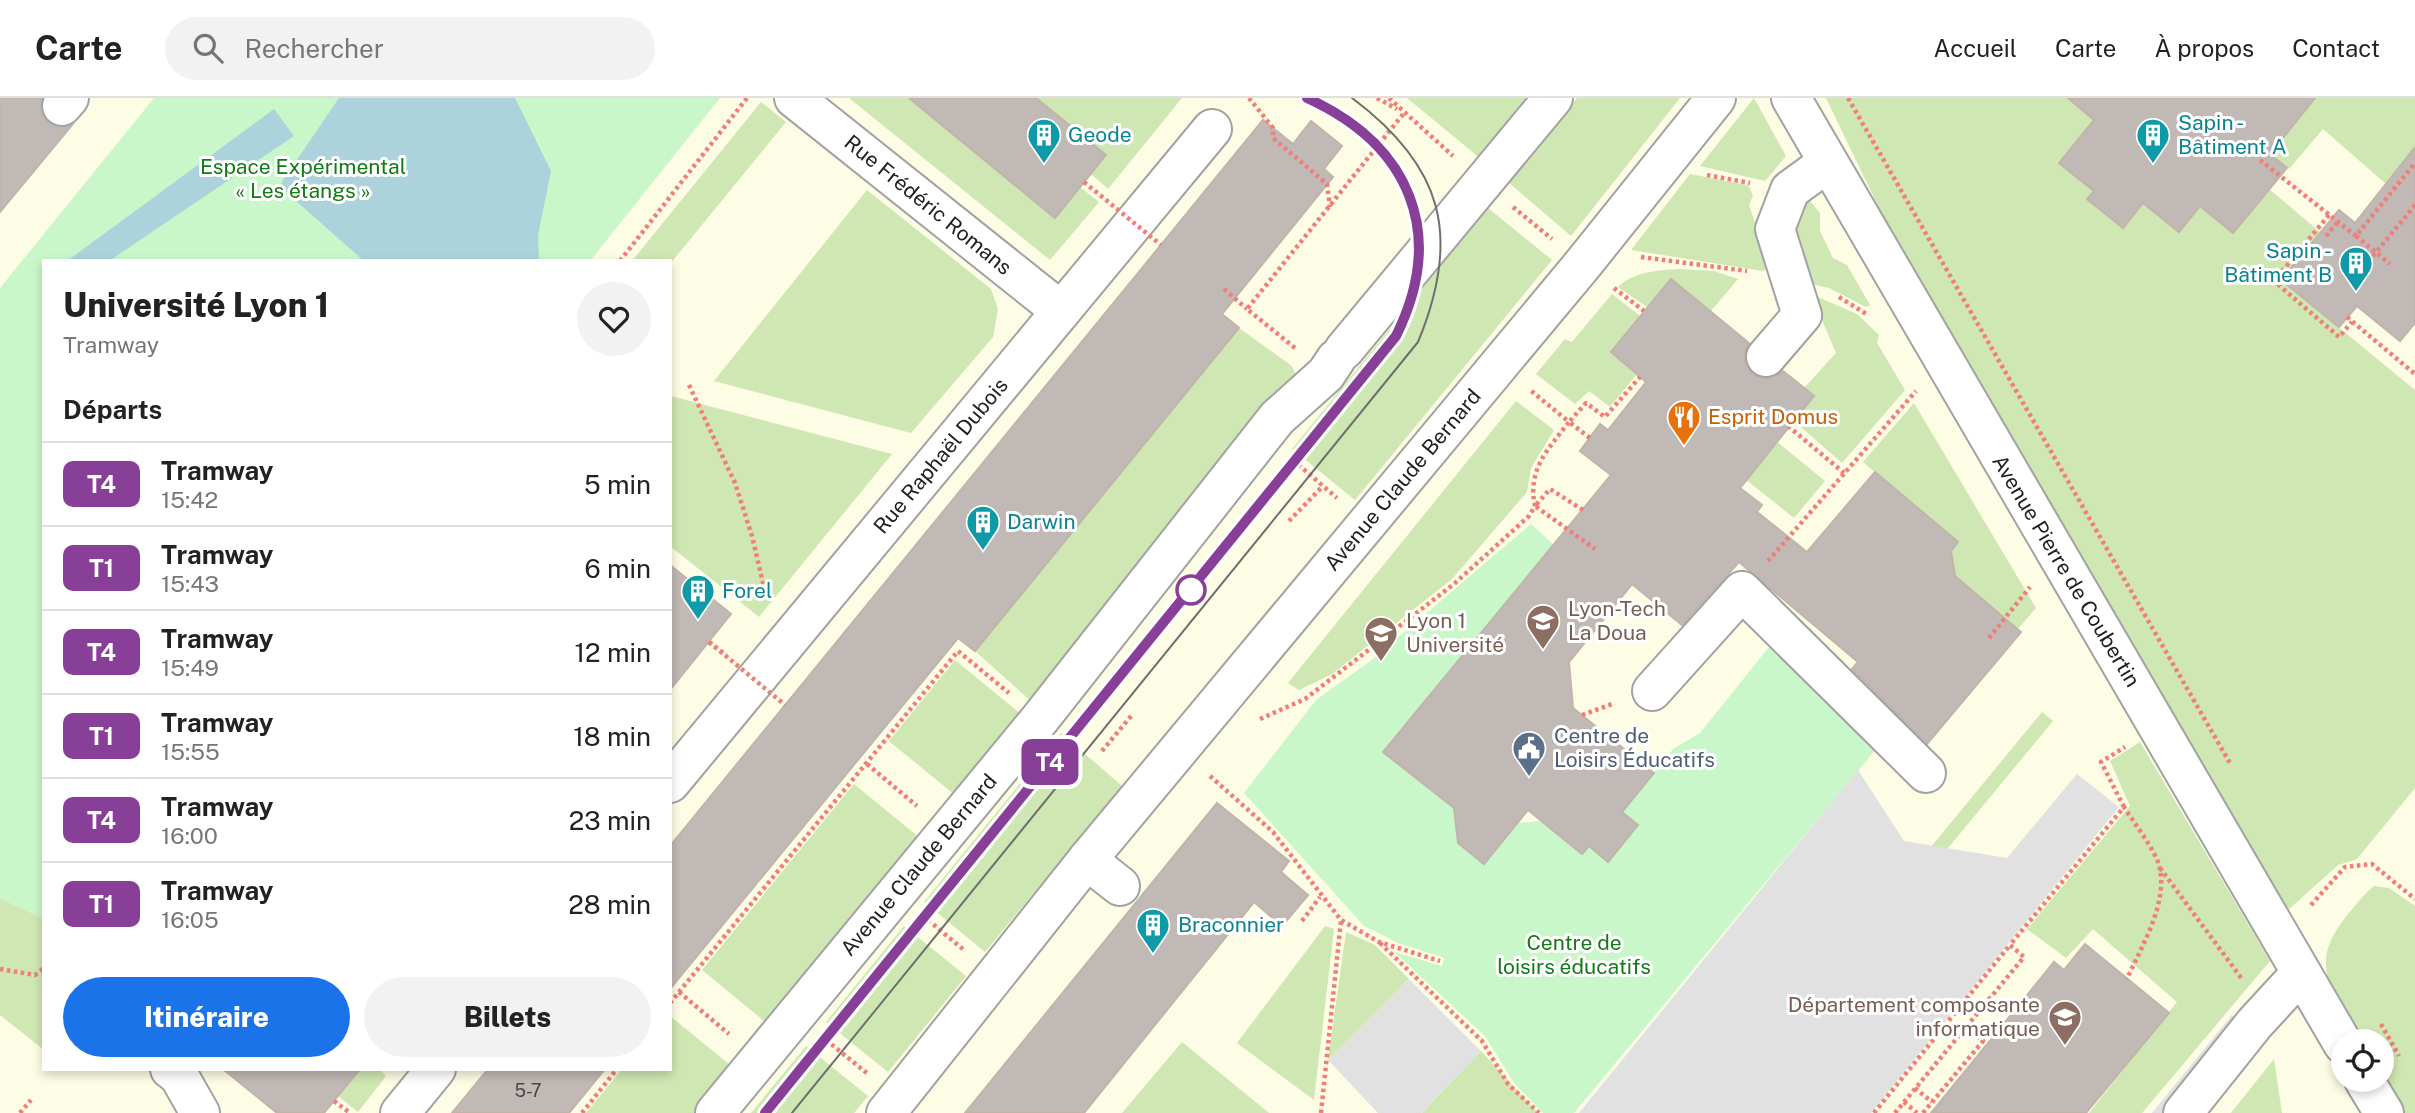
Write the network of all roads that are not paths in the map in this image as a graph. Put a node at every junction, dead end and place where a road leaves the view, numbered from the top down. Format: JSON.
{"nodes":[{"id":1,"x":794,"y":98,"type":"edge"},
{"id":2,"x":1553,"y":98,"type":"edge"},
{"id":3,"x":1716,"y":98,"type":"edge"},
{"id":4,"x":1791,"y":98,"type":"edge"},
{"id":5,"x":1212,"y":129,"type":"dead end"},
{"id":6,"x":1827,"y":163,"type":"junction"},
{"id":7,"x":1061,"y":311,"type":"junction"},
{"id":8,"x":1766,"y":357,"type":"dead end"},
{"id":9,"x":1652,"y":691,"type":"dead end"},
{"id":10,"x":1926,"y":773,"type":"dead end"},
{"id":11,"x":672,"y":781,"type":"edge"},
{"id":12,"x":1087,"y":860,"type":"junction"},
{"id":13,"x":1120,"y":886,"type":"dead end"},
{"id":14,"x":2301,"y":973,"type":"junction"},
{"id":15,"x":2334,"y":1029,"type":"edge"},
{"id":16,"x":173,"y":1071,"type":"edge"},
{"id":17,"x":434,"y":1071,"type":"edge"},
{"id":18,"x":2371,"y":1092,"type":"edge"},
{"id":19,"x":892,"y":1106,"type":"edge"},
{"id":20,"x":200,"y":1113,"type":"edge"},
{"id":21,"x":400,"y":1113,"type":"edge"},
{"id":22,"x":715,"y":1113,"type":"edge"},
{"id":23,"x":2183,"y":1113,"type":"edge"},
{"id":24,"x":2384,"y":1113,"type":"edge"}],
"edges":[{"from":1,"to":7,"type":"street","name":"Rue Frédéric Romans"},
{"from":2,"to":22,"type":"street","name":"Avenue Claude Bernard"},
{"from":3,"to":12,"type":"street","name":"Avenue Claude Bernard"},
{"from":4,"to":6,"type":"street","name":"Avenue Pierre de Coubertin"},
{"from":5,"to":7,"type":"street","name":"Rue Raphaël Dubois"},
{"from":6,"to":8,"type":"street"},
{"from":6,"to":14,"type":"street","name":"Avenue Pierre de Coubertin"},
{"from":7,"to":11,"type":"street","name":"Rue Raphaël Dubois"},
{"from":9,"to":10,"type":"street"},
{"from":12,"to":13,"type":"street"},
{"from":12,"to":19,"type":"street","name":"Avenue Claude Bernard"},
{"from":14,"to":15,"type":"street","name":"Avenue Pierre de Coubertin"},
{"from":14,"to":23,"type":"street"},
{"from":16,"to":20,"type":"street"},
{"from":17,"to":21,"type":"street"},
{"from":18,"to":24,"type":"street"}]}
